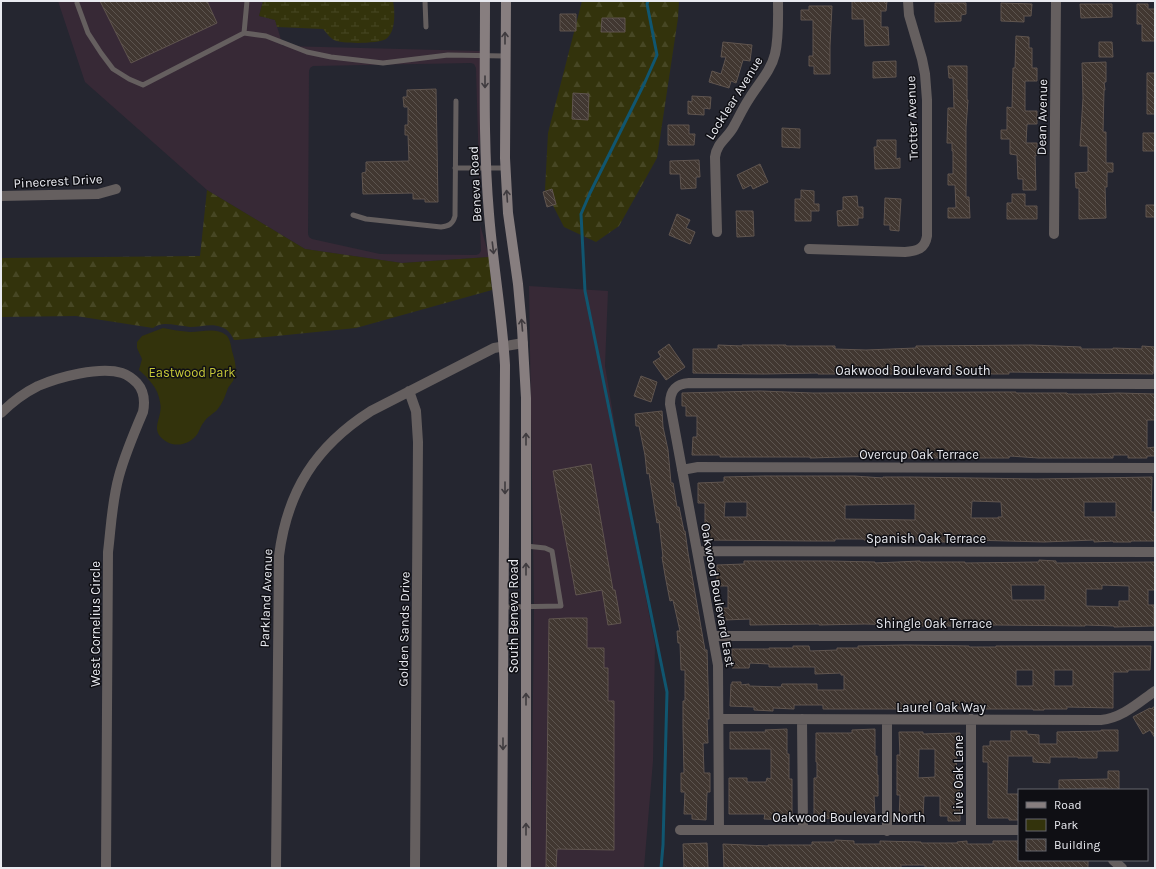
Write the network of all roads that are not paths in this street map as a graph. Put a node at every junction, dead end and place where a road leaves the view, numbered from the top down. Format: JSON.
{"nodes":[{"id":1,"x":247,"y":1,"type":"edge"},
{"id":2,"x":425,"y":1,"type":"edge"},
{"id":3,"x":485,"y":1,"type":"edge"},
{"id":4,"x":506,"y":1,"type":"edge"},
{"id":5,"x":778,"y":1,"type":"edge"},
{"id":6,"x":908,"y":1,"type":"edge"},
{"id":7,"x":1056,"y":1,"type":"edge"},
{"id":8,"x":77,"y":3,"type":"dead end"},
{"id":9,"x":426,"y":27,"type":"dead end"},
{"id":10,"x":244,"y":33,"type":"junction"},
{"id":11,"x":485,"y":56,"type":"junction"},
{"id":12,"x":505,"y":56,"type":"junction"},
{"id":13,"x":456,"y":100,"type":"dead end"},
{"id":14,"x":455,"y":168,"type":"junction"},
{"id":15,"x":486,"y":168,"type":"junction"},
{"id":16,"x":505,"y":168,"type":"junction"},
{"id":17,"x":116,"y":189,"type":"dead end"},
{"id":18,"x":1,"y":196,"type":"edge"},
{"id":19,"x":353,"y":214,"type":"dead end"},
{"id":20,"x":717,"y":232,"type":"dead end"},
{"id":21,"x":1054,"y":234,"type":"dead end"},
{"id":22,"x":809,"y":249,"type":"dead end"},
{"id":23,"x":523,"y":344,"type":"junction"},
{"id":24,"x":504,"y":347,"type":"junction"},
{"id":25,"x":505,"y":365,"type":"joint"},
{"id":26,"x":1155,"y":384,"type":"edge"},
{"id":27,"x":673,"y":390,"type":"joint"},
{"id":28,"x":409,"y":391,"type":"junction"},
{"id":29,"x":1,"y":413,"type":"edge"},
{"id":30,"x":1155,"y":468,"type":"edge"},
{"id":31,"x":682,"y":470,"type":"junction"},
{"id":32,"x":526,"y":546,"type":"junction"},
{"id":33,"x":697,"y":551,"type":"junction"},
{"id":34,"x":1155,"y":552,"type":"edge"},
{"id":35,"x":504,"y":607,"type":"junction"},
{"id":36,"x":526,"y":607,"type":"junction"},
{"id":37,"x":713,"y":636,"type":"junction"},
{"id":38,"x":1155,"y":636,"type":"edge"},
{"id":39,"x":1155,"y":691,"type":"edge"},
{"id":40,"x":719,"y":719,"type":"junction"},
{"id":41,"x":802,"y":719,"type":"junction"},
{"id":42,"x":971,"y":719,"type":"junction"},
{"id":43,"x":887,"y":720,"type":"junction"},
{"id":44,"x":680,"y":830,"type":"dead end"},
{"id":45,"x":719,"y":830,"type":"junction"},
{"id":46,"x":803,"y":830,"type":"junction"},
{"id":47,"x":970,"y":830,"type":"junction"},
{"id":48,"x":1018,"y":830,"type":"edge"},
{"id":49,"x":887,"y":831,"type":"junction"},
{"id":50,"x":1114,"y":861,"type":"edge"},
{"id":51,"x":106,"y":868,"type":"edge"},
{"id":52,"x":276,"y":868,"type":"edge"},
{"id":53,"x":415,"y":868,"type":"edge"},
{"id":54,"x":502,"y":868,"type":"edge"},
{"id":55,"x":526,"y":868,"type":"edge"},
{"id":56,"x":1122,"y":868,"type":"edge"}],
"edges":[{"from":1,"to":10,"type":"lane"},
{"from":2,"to":9,"type":"lane"},
{"from":3,"to":11,"type":"main road","name":"Beneva Road"},
{"from":12,"to":4,"type":"main road","one_way":true},
{"from":5,"to":20,"type":"street","name":"Locklear Avenue"},
{"from":6,"to":22,"type":"street","name":"Trotter Avenue"},
{"from":7,"to":21,"type":"street","name":"Dean Avenue"},
{"from":8,"to":10,"type":"lane"},
{"from":10,"to":11,"type":"lane"},
{"from":11,"to":12,"type":"lane"},
{"from":11,"to":15,"type":"main road","name":"Beneva Road","one_way":true},
{"from":12,"to":16,"type":"main road"},
{"from":13,"to":14,"type":"lane"},
{"from":14,"to":15,"type":"lane"},
{"from":14,"to":19,"type":"lane"},
{"from":15,"to":16,"type":"lane"},
{"from":15,"to":24,"type":"main road","name":"Beneva Road","one_way":true},
{"from":23,"to":16,"type":"main road","one_way":true},
{"from":17,"to":18,"type":"street","name":"Pinecrest Drive"},
{"from":23,"to":24,"type":"street","name":"Parkland Avenue"},
{"from":32,"to":23,"type":"main road","name":"South Beneva Road","one_way":true},
{"from":24,"to":25,"type":"main road","name":"Beneva Road"},
{"from":24,"to":28,"type":"street","name":"Parkland Avenue"},
{"from":25,"to":35,"type":"main road","name":"South Beneva Road","one_way":true},
{"from":26,"to":27,"type":"street","name":"Oakwood Boulevard South"},
{"from":27,"to":31,"type":"street","name":"Oakwood Boulevard East"},
{"from":28,"to":52,"type":"street","name":"Parkland Avenue"},
{"from":28,"to":53,"type":"street","name":"Golden Sands Drive"},
{"from":29,"to":51,"type":"street","name":"West Cornelius Circle"},
{"from":30,"to":31,"type":"street","name":"Overcup Oak Terrace"},
{"from":31,"to":33,"type":"street","name":"Oakwood Boulevard East"},
{"from":36,"to":32,"type":"main road","name":"South Beneva Road","one_way":true},
{"from":32,"to":36,"type":"lane"},
{"from":33,"to":34,"type":"street","name":"Spanish Oak Terrace"},
{"from":33,"to":37,"type":"street","name":"Oakwood Boulevard East"},
{"from":35,"to":36,"type":"lane"},
{"from":35,"to":54,"type":"main road","name":"South Beneva Road","one_way":true},
{"from":55,"to":36,"type":"main road","name":"South Beneva Road","one_way":true},
{"from":37,"to":38,"type":"street","name":"Shingle Oak Terrace"},
{"from":37,"to":40,"type":"street","name":"Oakwood Boulevard East"},
{"from":39,"to":42,"type":"street","name":"Laurel Oak Way"},
{"from":40,"to":41,"type":"street","name":"Laurel Oak Way"},
{"from":40,"to":45,"type":"street","name":"Oakwood Boulevard East"},
{"from":41,"to":43,"type":"street","name":"Laurel Oak Way"},
{"from":41,"to":46,"type":"street"},
{"from":42,"to":43,"type":"street","name":"Laurel Oak Way"},
{"from":42,"to":47,"type":"street","name":"Live Oak Lane"},
{"from":43,"to":49,"type":"street"},
{"from":44,"to":45,"type":"street","name":"Oakwood Boulevard North"},
{"from":45,"to":46,"type":"street","name":"Oakwood Boulevard North"},
{"from":46,"to":49,"type":"street","name":"Oakwood Boulevard North"},
{"from":47,"to":48,"type":"street","name":"Oakwood Boulevard North"},
{"from":47,"to":49,"type":"street","name":"Oakwood Boulevard North"},
{"from":50,"to":56,"type":"street"}]}
